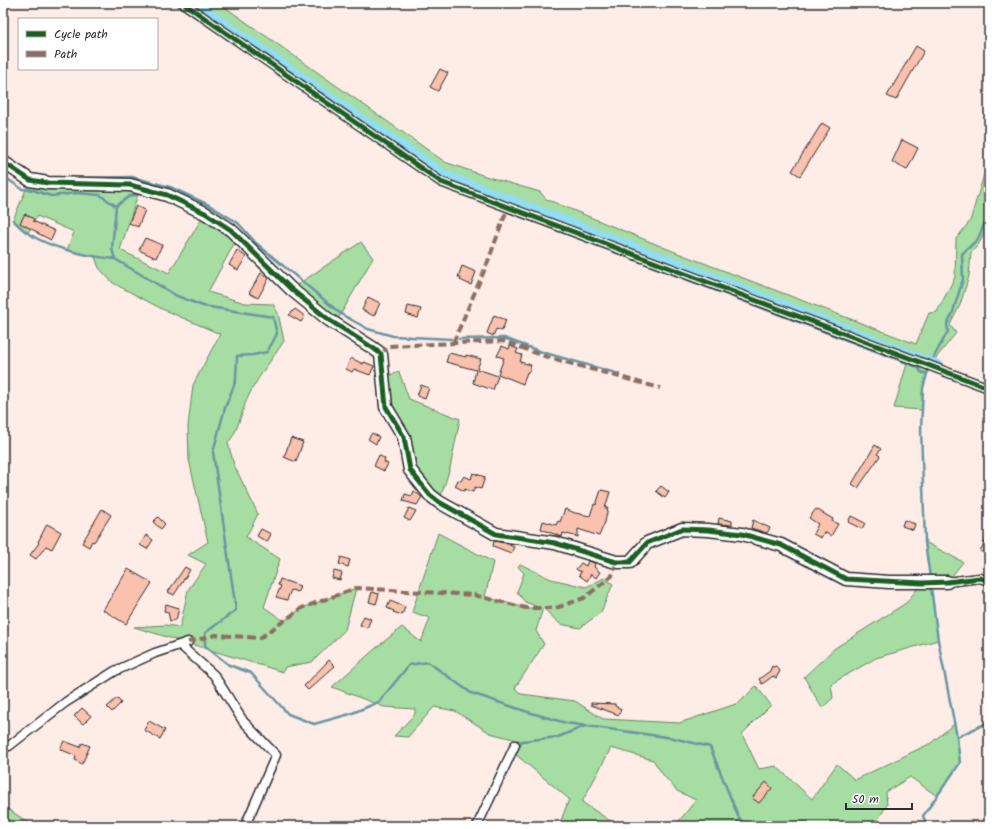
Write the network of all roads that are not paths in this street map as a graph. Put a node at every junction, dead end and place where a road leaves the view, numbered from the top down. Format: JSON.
{"nodes":[{"id":1,"x":183,"y":3,"type":"edge"},
{"id":2,"x":3,"y":162,"type":"edge"},
{"id":3,"x":989,"y":388,"type":"edge"},
{"id":4,"x":989,"y":580,"type":"edge"},
{"id":5,"x":947,"y":582,"type":"joint"},
{"id":6,"x":515,"y":745,"type":"dead end"},
{"id":7,"x":3,"y":748,"type":"edge"},
{"id":8,"x":245,"y":826,"type":"edge"},
{"id":9,"x":477,"y":826,"type":"edge"}],
"edges":[{"from":1,"to":3,"type":"street"},
{"from":2,"to":5,"type":"street"},
{"from":4,"to":5,"type":"street"},
{"from":6,"to":9,"type":"street"},
{"from":7,"to":8,"type":"street"}]}
